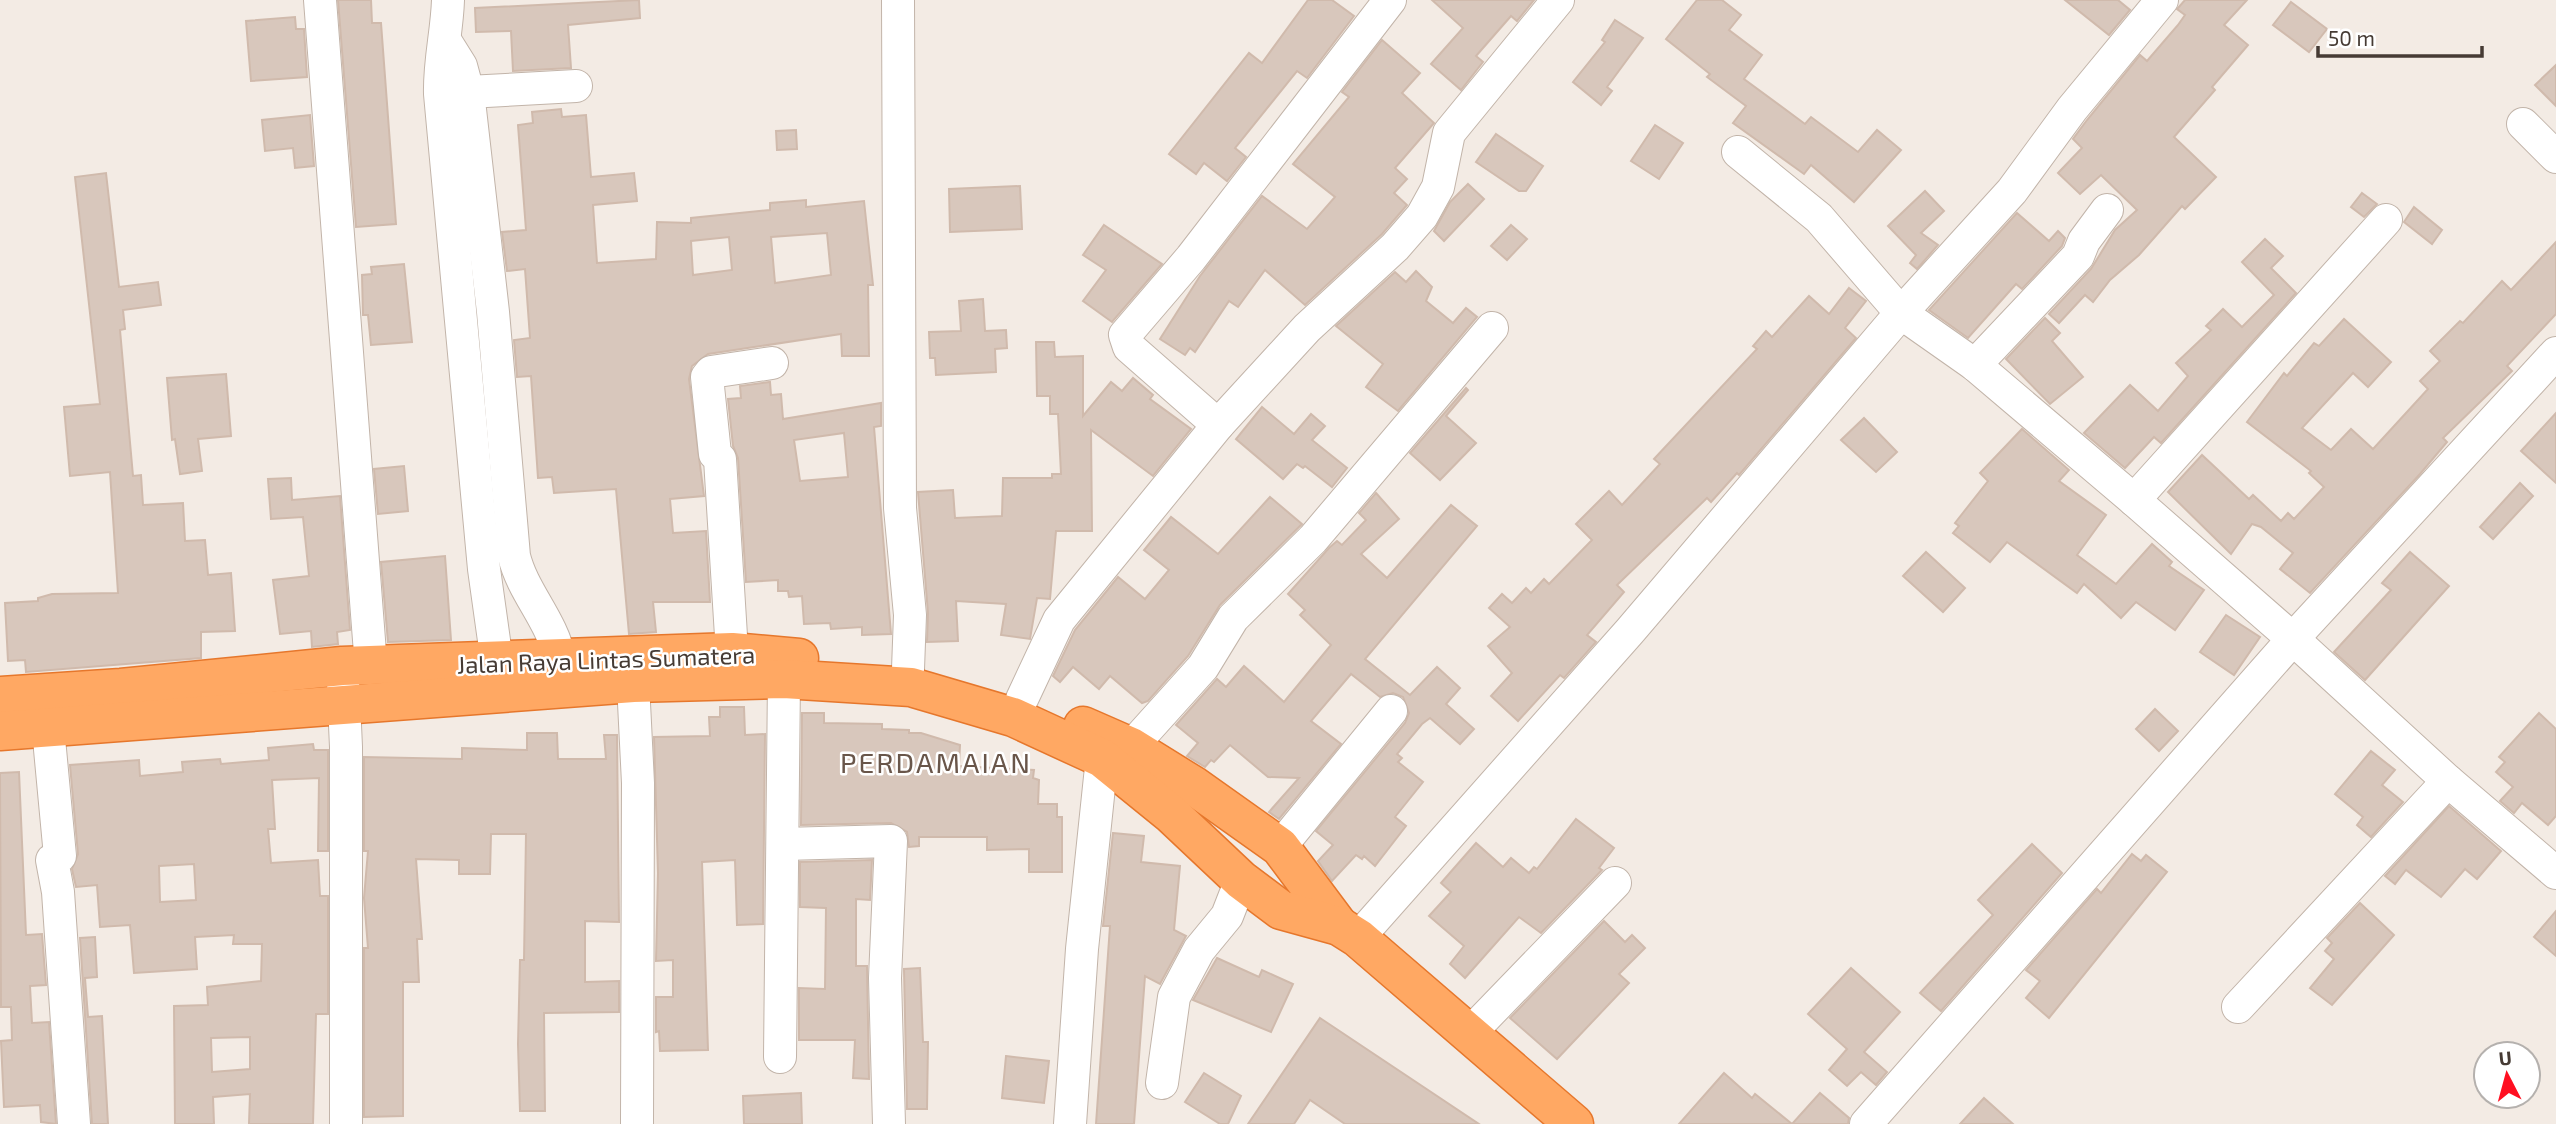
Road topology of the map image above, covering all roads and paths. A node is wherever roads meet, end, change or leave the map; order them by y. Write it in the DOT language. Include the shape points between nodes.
graph roads {
  1 [pos="320,0"];
  2 [pos="448,0"];
  3 [pos="898,0"];
  4 [pos="1390,0"];
  5 [pos="1558,0"];
  6 [pos="2162,0"];
  7 [pos="446,42"];
  8 [pos="576,86"];
  9 [pos="468,92"];
  10 [pos="2523,124"];
  11 [pos="1738,152"];
  12 [pos="2556,156"];
  13 [pos="2107,210"];
  14 [pos="2386,220"];
  15 [pos="1902,313"];
  16 [pos="1492,328"];
  17 [pos="2556,353"];
  18 [pos="772,363"];
  19 [pos="1975,365"];
  20 [pos="1218,425"];
  21 [pos="2134,500"];
  22 [pos="2293,639"];
  23 [pos="732,652"];
  24 [pos="560,659"];
  25 [pos="497,662"];
  26 [pos="357,666"];
  27 [pos="908,669"];
  28 [pos="784,679"];
  29 [pos="633,683"];
  30 [pos="0,696"];
  31 [pos="1022,699"];
  32 [pos="343,704"];
  33 [pos="1391,711"];
  34 [pos="48,728"];
  35 [pos="0,731"];
  36 [pos="1117,752"];
  37 [pos="2448,781"];
  38 [pos="784,844"];
  39 [pos="1280,848"];
  40 [pos="2556,873"];
  41 [pos="1241,880"];
  42 [pos="1615,883"];
  43 [pos="1349,932"];
  44 [pos="2238,1007"];
  45 [pos="1469,1034"];
  46 [pos="780,1057"];
  47 [pos="1162,1083"];
  48 [pos="74,1124"];
  49 [pos="346,1124"];
  50 [pos="637,1124"];
  51 [pos="889,1124"];
  52 [pos="1070,1124"];
  53 [pos="1574,1124"];
  54 [pos="1866,1124"];
  1 -- 26 [label="street"];
  2 -- 7 [label="street"];
  3 -- 27 [label="street" via="900,509 911,615"];
  4 -- 20 [label="street" via="1191,258 1125,335 1129,347"];
  5 -- 20 [label="street" via="1449,133 1438,187 1422,216 1307,328"];
  6 -- 15 [label="street" via="2012,191"];
  7 -- 9 [label="street" via="461,66"];
  7 -- 25 [label="street" via="440,94 484,569"];
  8 -- 9 [label="street"];
  9 -- 24 [label="street" via="514,556 526,587 551,627"];
  10 -- 12 [label="street"];
  11 -- 15 [label="street" via="1819,218"];
  13 -- 19 [label="street" via="2078,256"];
  14 -- 21 [label="street"];
  15 -- 19 [label="street"];
  15 -- 43 [label="street" via="1630,631"];
  16 -- 36 [label="street" via="1313,539 1233,618 1203,667"];
  17 -- 22 [label="street"];
  18 -- 23 [label="street" via="730,367 707,377 715,454 720,459"];
  19 -- 21 [label="street"];
  20 -- 31 [label="street" via="1059,620"];
  21 -- 22 [label="street"];
  22 -- 37 [label="street"];
  22 -- 54 [label="street"];
  23 -- 24 [label="highway, Jalan Raya Lintas Sumatera"];
  23 -- 27 [label="highway, Jalan Raya Lintas Sumatera"];
  24 -- 25 [label="highway, Jalan Raya Lintas Sumatera"];
  25 -- 26 [label="highway, Jalan Raya Lintas Sumatera"];
  26 -- 30 [label="highway, Jalan Raya Lintas Sumatera"];
  26 -- 32 [label="street"];
  27 -- 31 [label="highway, Jalan Raya Lintas Sumatera"];
  28 -- 29 [label="highway, Jalan Raya Lintas Sumatera"];
  28 -- 36 [label="highway, Jalan Raya Lintas Sumatera" via="911,687"];
  28 -- 38 [label="street"];
  29 -- 32 [label="highway, Jalan Raya Lintas Sumatera"];
  29 -- 50 [label="street" via="638,783"];
  31 -- 36 [label="highway, Jalan Raya Lintas Sumatera"];
  32 -- 34 [label="highway, Jalan Raya Lintas Sumatera"];
  32 -- 49 [label="street"];
  33 -- 39 [label="street"];
  34 -- 35 [label="highway, Jalan Raya Lintas Sumatera"];
  34 -- 48 [label="street" via="60,856 52,860"];
  36 -- 39 [label="highway, Jalan Raya Lintas Sumatera" via="1194,786"];
  36 -- 41 [label="highway, Jalan Raya Lintas Sumatera" via="1171,814"];
  36 -- 52 [label="street" via="1082,949"];
  37 -- 40 [label="street"];
  37 -- 44 [label="street"];
  38 -- 46 [label="street"];
  38 -- 51 [label="street" via="891,841 885,978"];
  39 -- 43 [label="highway, Jalan Raya Lintas Sumatera"];
  41 -- 43 [label="highway, Jalan Raya Lintas Sumatera" via="1281,910"];
  41 -- 47 [label="street" via="1227,916 1199,950 1174,998"];
  42 -- 45 [label="street"];
  43 -- 45 [label="highway, Jalan Raya Lintas Sumatera"];
  45 -- 53 [label="highway, Jalan Raya Lintas Sumatera"];
}
